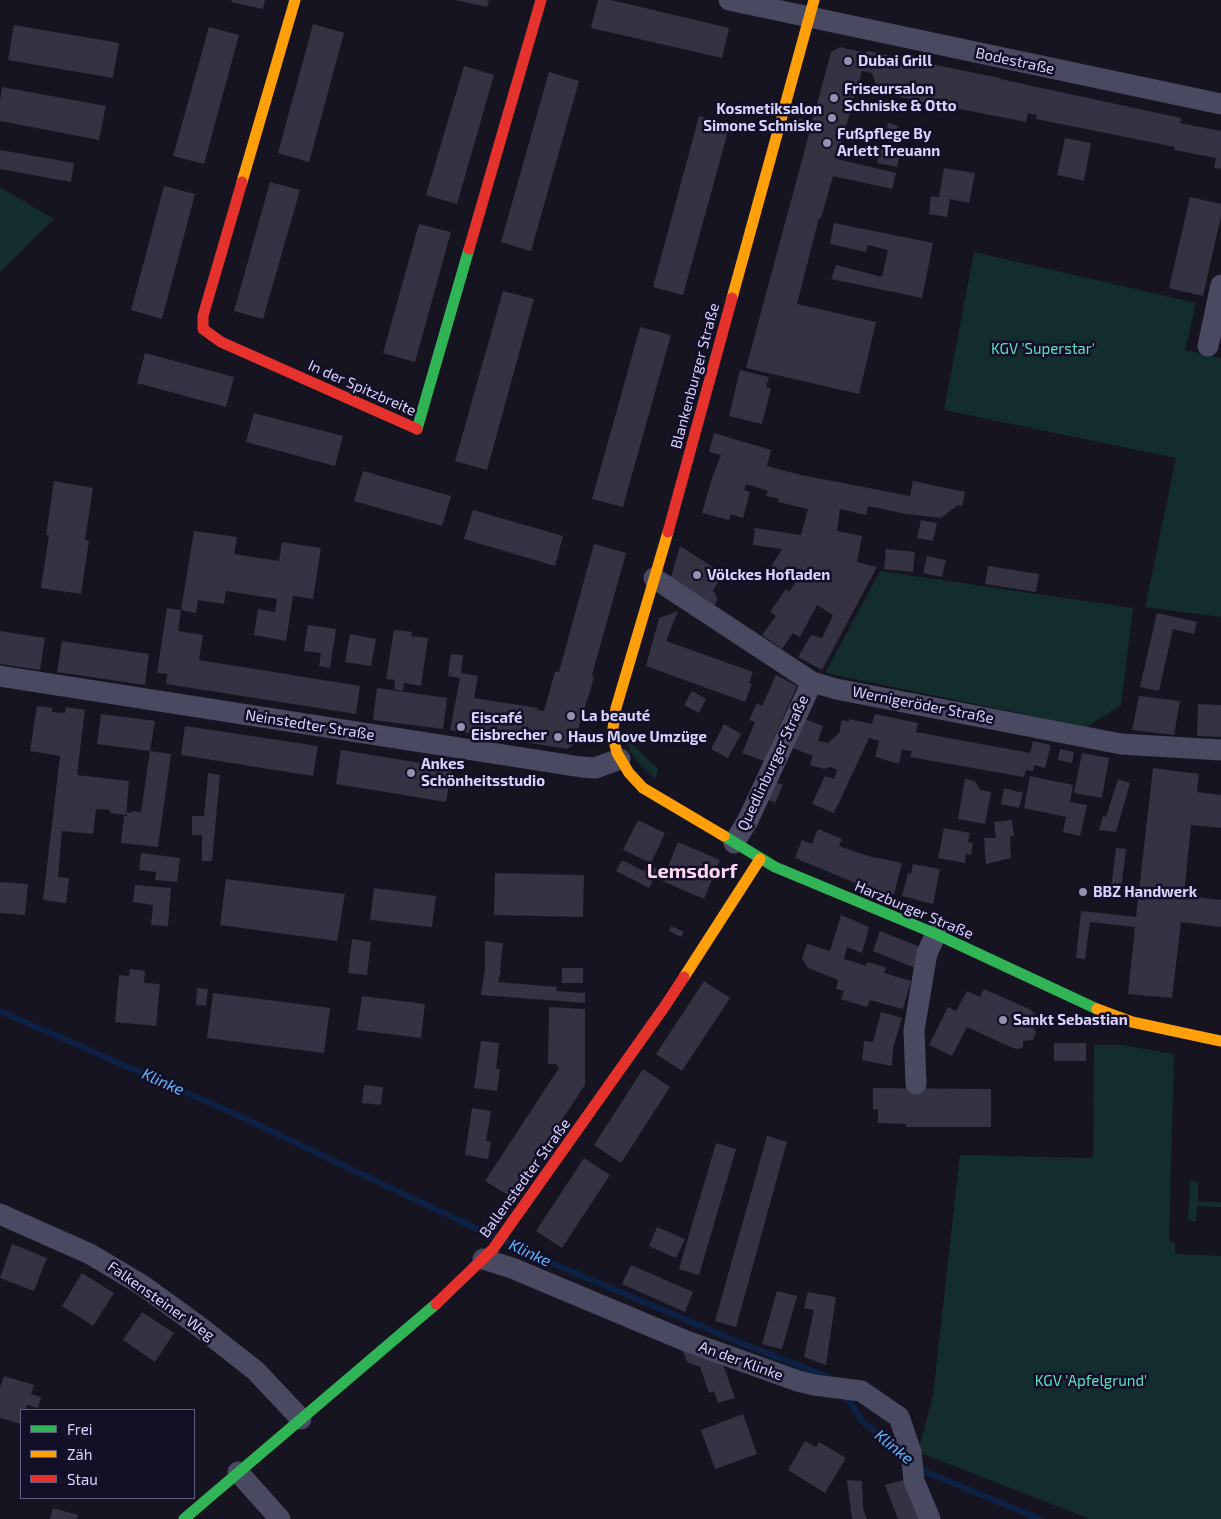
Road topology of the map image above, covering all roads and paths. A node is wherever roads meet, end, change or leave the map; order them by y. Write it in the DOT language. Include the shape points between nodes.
graph roads {
  1 [pos="295,0"];
  2 [pos="541,0"];
  3 [pos="729,0"];
  4 [pos="812,9"];
  5 [pos="1221,104"];
  6 [pos="1221,285"];
  7 [pos="1208,346"];
  8 [pos="654,578"];
  9 [pos="0,676"];
  10 [pos="812,682"];
  11 [pos="1221,750"];
  12 [pos="620,760"];
  13 [pos="734,843"];
  14 [pos="760,859"];
  15 [pos="936,934"];
  16 [pos="1221,1041"];
  17 [pos="916,1084"];
  18 [pos="0,1214"];
  19 [pos="488,1254"];
  20 [pos="300,1419"];
  21 [pos="238,1472"];
  22 [pos="184,1519"];
  23 [pos="280,1519"];
  24 [pos="930,1519"];
  1 -- 2 [label="street, In der Spitzbreite" via="203,316 203,329 221,342 417,429"];
  3 -- 4 [label="street, Bodestraße"];
  4 -- 5 [label="street, Bodestraße"];
  4 -- 8 [label="street, Blankenburger Straße"];
  6 -- 7 [label="street"];
  8 -- 10 [label="street, Wernigeröder Straße"];
  8 -- 12 [label="street, Blankenburger Straße" via="615,715 614,742"];
  9 -- 12 [label="street, Neinstedter Straße" via="581,768 595,768"];
  10 -- 11 [label="street, Wernigeröder Straße" via="1121,744"];
  10 -- 13 [label="street, Quedlinburger Straße" via="748,820"];
  12 -- 13 [label="street, Harzburger Straße" via="643,788"];
  13 -- 14 [label="street, Harzburger Straße"];
  14 -- 15 [label="street, Harzburger Straße"];
  14 -- 19 [label="street, Ballenstedter Straße" via="665,1006"];
  15 -- 16 [label="street, Harzburger Straße" via="1107,1014"];
  15 -- 17 [label="street" via="927,953 914,1030"];
  18 -- 20 [label="street, Falkensteiner Weg" via="90,1254 142,1285 256,1371"];
  19 -- 20 [label="street, Ballenstedter Straße" via="438,1302"];
  19 -- 24 [label="street, An der Klinke" via="512,1268 686,1341 798,1381 861,1391 898,1417 911,1452 914,1481"];
  20 -- 21 [label="street, Ballenstedter Straße"];
  21 -- 22 [label="street, Ballenstedter Straße"];
  21 -- 23 [label="street"];
}
